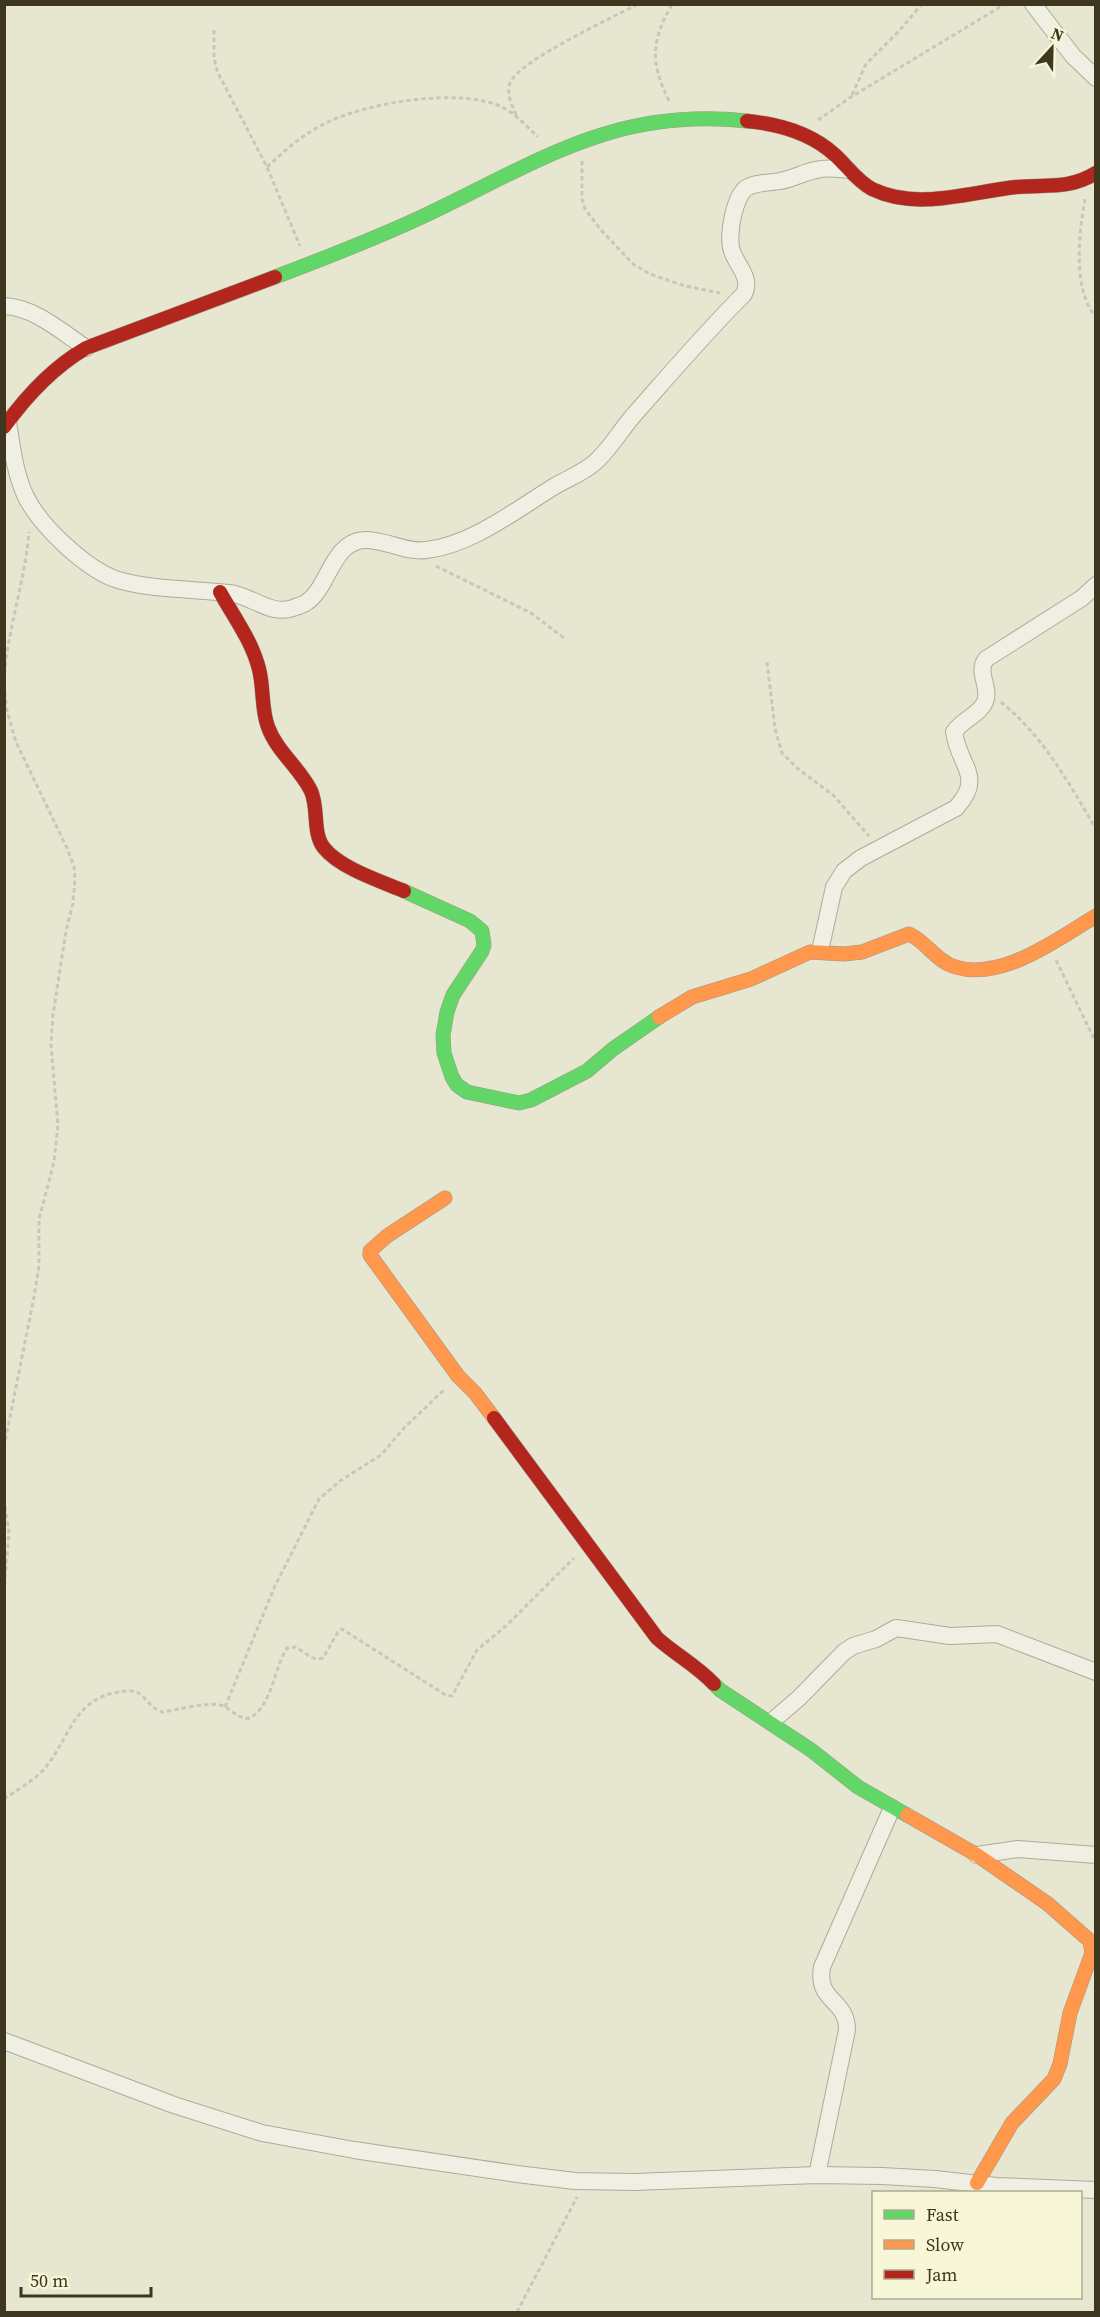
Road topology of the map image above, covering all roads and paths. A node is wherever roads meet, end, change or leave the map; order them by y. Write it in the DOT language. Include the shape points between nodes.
graph roads {
  1 [pos="638,4"];
  2 [pos="672,4"];
  3 [pos="922,4"];
  4 [pos="1005,4"];
  5 [pos="1033,4"];
  6 [pos="214,30"];
  7 [pos="1095,78"];
  8 [pos="851,97"];
  9 [pos="516,116"];
  10 [pos="680,118"];
  11 [pos="802,132"];
  12 [pos="583,138"];
  13 [pos="552,151"];
  14 [pos="267,167"];
  15 [pos="848,170"];
  16 [pos="1092,175"];
  17 [pos="306,265"];
  18 [pos="744,294"];
  19 [pos="4,306"];
  20 [pos="1095,317"];
  21 [pos="87,348"];
  22 [pos="6,424"];
  23 [pos="31,505"];
  24 [pos="425,550"];
  25 [pos="1095,585"];
  26 [pos="220,592"];
  27 [pos="564,638"];
  28 [pos="767,662"];
  29 [pos="4,683"];
  30 [pos="986,689"];
  31 [pos="1095,829"];
  32 [pos="882,846"];
  33 [pos="1095,916"];
  34 [pos="1050,945"];
  35 [pos="820,951"];
  36 [pos="1094,1035"];
  37 [pos="1095,1043"];
  38 [pos="445,1198"];
  39 [pos="458,1376"];
  40 [pos="4,1448"];
  41 [pos="4,1499"];
  42 [pos="587,1545"];
  43 [pos="4,1592"];
  44 [pos="1095,1672"];
  45 [pos="225,1707"];
  46 [pos="771,1722"];
  47 [pos="4,1799"];
  48 [pos="892,1808"];
  49 [pos="977,1855"];
  50 [pos="1095,1855"];
  51 [pos="4,2041"];
  52 [pos="817,2175"];
  53 [pos="586,2181"];
  54 [pos="977,2183"];
  55 [pos="1095,2190"];
  56 [pos="517,2313"];
  1 -- 9 [label="path" via="569,40 514,77 509,97"];
  2 -- 10 [label="path" via="660,28 654,57 662,88"];
  3 -- 8 [label="path" via="866,64"];
  4 -- 8 [label="path"];
  5 -- 7 [label="street"];
  6 -- 14 [label="path" via="217,70"];
  8 -- 11 [label="path"];
  9 -- 13 [label="path"];
  9 -- 14 [label="path" via="478,100 403,100 323,124"];
  10 -- 11 [label="street" via="768,124"];
  10 -- 12 [label="street" via="662,118"];
  11 -- 15 [label="street" via="830,150"];
  12 -- 13 [label="street"];
  12 -- 18 [label="path" via="581,183 585,209 633,264 650,274 707,292"];
  13 -- 17 [label="street" via="394,230"];
  14 -- 17 [label="path"];
  15 -- 16 [label="street" via="873,189 932,198 1026,186 1067,187"];
  15 -- 18 [label="street" via="813,170 747,187 739,195 730,238 731,251 748,287"];
  16 -- 20 [label="path" via="1080,238 1080,261 1087,304"];
  17 -- 21 [label="street"];
  18 -- 24 [label="street" via="592,464 479,532"];
  19 -- 21 [label="street" via="38,316"];
  21 -- 22 [label="street" via="67,357 40,381"];
  22 -- 23 [label="street" via="19,477"];
  23 -- 26 [label="street" via="81,559 117,579 150,587"];
  23 -- 29 [label="path" via="25,568"];
  24 -- 26 [label="street" via="363,540 350,544 317,592 307,602 289,609 275,609 235,593"];
  24 -- 27 [label="path" via="437,567 531,613"];
  25 -- 30 [label="street" via="1082,598 986,659 981,668"];
  26 -- 35 [label="street" via="258,663 267,726 273,740 312,795 317,831 325,851 350,867 464,918 484,932 485,945 453,995 443,1035 452,1077 467,1092 519,1103 531,1100 586,1071 674,1006"];
  28 -- 32 [label="path" via="775,729 782,753 833,795"];
  29 -- 40 [label="path" via="16,742 66,846 75,879 53,1015 51,1045 58,1125 54,1162 39,1219 39,1266"];
  30 -- 31 [label="path" via="1012,711 1050,755"];
  30 -- 32 [label="street" via="985,702 954,732 971,783 968,795 956,808"];
  32 -- 35 [label="street" via="844,871 834,887"];
  33 -- 34 [label="street"];
  34 -- 35 [label="street" via="987,969 970,971 950,966 909,934 874,950 844,954"];
  34 -- 36 [label="path"];
  36 -- 37 [label="path"];
  38 -- 39 [label="street" via="380,1242 370,1255"];
  39 -- 42 [label="street" via="475,1392"];
  39 -- 45 [label="path" via="381,1455 319,1499 274,1586"];
  41 -- 43 [label="path" via="9,1533"];
  42 -- 45 [label="path" via="477,1650 452,1696 342,1629 323,1658 315,1659 295,1647 287,1648 265,1703 256,1715 245,1719"];
  42 -- 46 [label="street" via="668,1649 698,1667 720,1690"];
  44 -- 46 [label="street" via="997,1634 950,1636 896,1628 844,1652"];
  45 -- 47 [label="path" via="213,1704 162,1712 137,1692 127,1691 93,1700 80,1711 41,1772"];
  46 -- 48 [label="street"];
  48 -- 49 [label="street"];
  48 -- 52 [label="street" via="822,1967 823,1989 842,2009 847,2030"];
  49 -- 50 [label="street" via="1017,1850"];
  49 -- 54 [label="street" via="1048,1904 1090,1941 1092,1953 1070,2013 1054,2079 1012,2123"];
  51 -- 53 [label="street" via="174,2105 262,2133 517,2174"];
  52 -- 53 [label="street"];
  52 -- 54 [label="street"];
  53 -- 56 [label="path"];
  54 -- 55 [label="street"];
}
